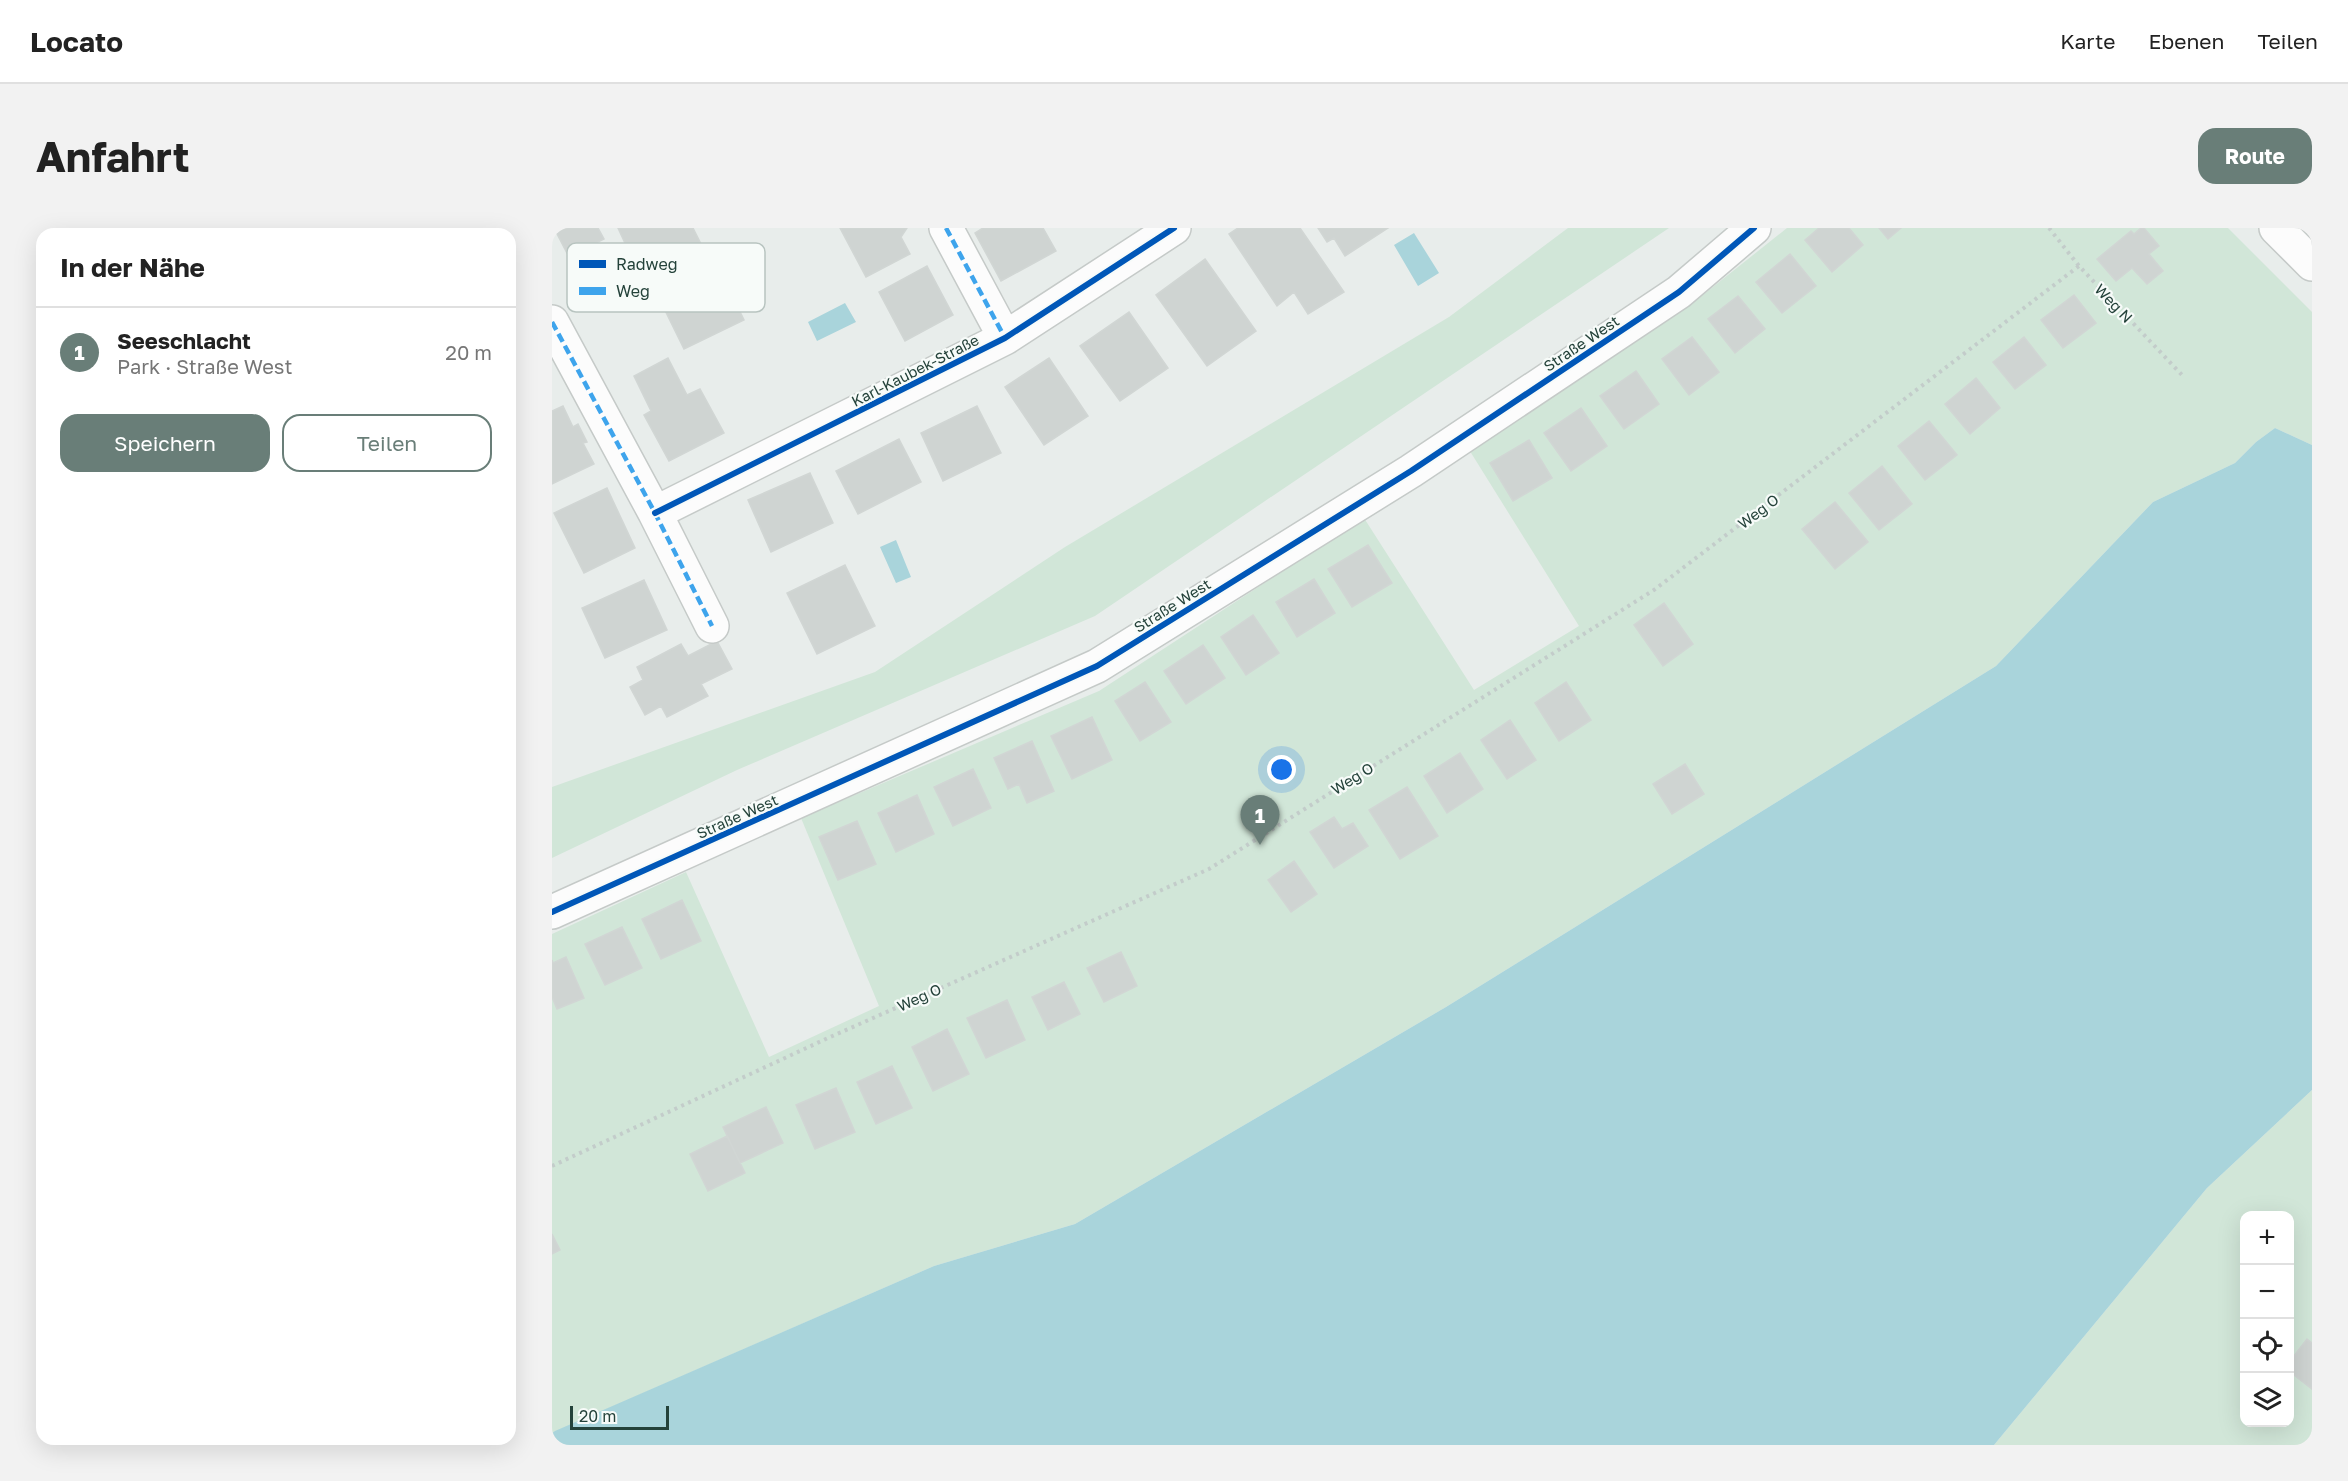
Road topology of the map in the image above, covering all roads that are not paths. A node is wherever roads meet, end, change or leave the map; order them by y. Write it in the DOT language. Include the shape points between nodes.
graph roads {
  1 [pos="946,228"];
  2 [pos="1174,228"];
  3 [pos="1754,228"];
  4 [pos="2276,228"];
  5 [pos="2312,264"];
  6 [pos="552,322"];
  7 [pos="1005,338"];
  8 [pos="655,513"];
  9 [pos="712,626"];
  10 [pos="552,912"];
  1 -- 7 [label="street"];
  2 -- 7 [label="street, Karl-Kaubek-Straße"];
  3 -- 10 [label="street, Straße West" via="1679,292 1411,471 1097,666"];
  4 -- 5 [label="street"];
  6 -- 8 [label="street"];
  7 -- 8 [label="street, Karl-Kaubek-Straße"];
  8 -- 9 [label="street"];
}
